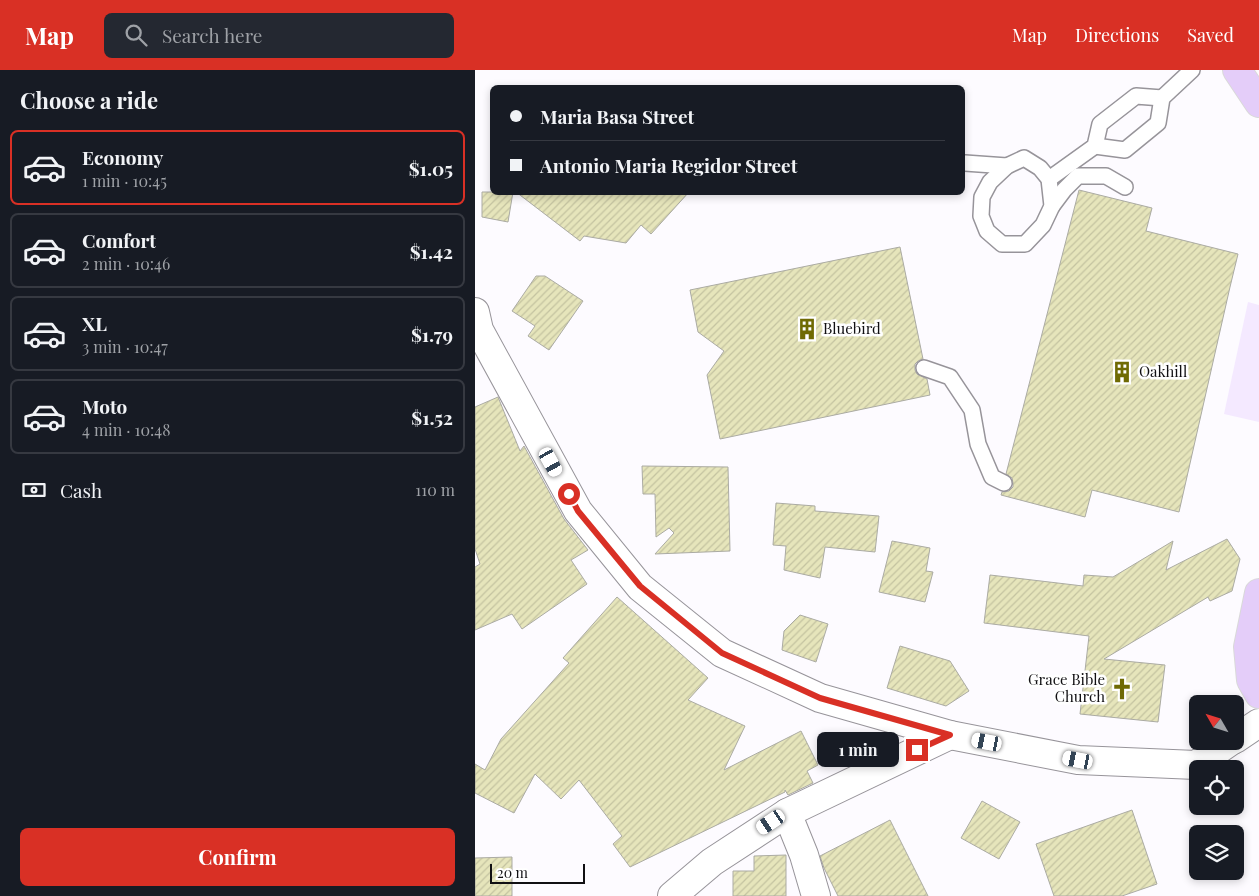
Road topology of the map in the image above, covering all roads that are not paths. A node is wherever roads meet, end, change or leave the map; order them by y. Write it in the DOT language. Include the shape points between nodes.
graph roads {
  1 [pos="1192,70"];
  2 [pos="1237,70"];
  3 [pos="1162,98"];
  4 [pos="1259,103"];
  5 [pos="1095,146"];
  6 [pos="965,163"];
  7 [pos="1007,166"];
  8 [pos="1049,179"];
  9 [pos="1125,188"];
  10 [pos="1052,206"];
  11 [pos="475,312"];
  12 [pos="924,368"];
  13 [pos="1004,483"];
  14 [pos="1259,593"];
  15 [pos="1259,694"];
  16 [pos="1259,723"];
  17 [pos="1244,733"];
  18 [pos="950,735"];
  19 [pos="1218,750"];
  20 [pos="787,813"];
  21 [pos="672,896"];
  22 [pos="816,896"];
  1 -- 3 [label="lane"];
  2 -- 4 [label="main road"];
  3 -- 5 [label="lane" via="1136,96 1100,124"];
  3 -- 5 [label="lane" via="1157,123 1125,150"];
  5 -- 8 [label="lane"];
  6 -- 7 [label="lane"];
  7 -- 8 [label="lane" via="1024,158 1040,168"];
  7 -- 10 [label="lane" via="990,182 983,197 981,216 987,230 1002,244 1025,244 1043,225"];
  8 -- 10 [label="lane"];
  9 -- 10 [label="lane" via="1107,176 1078,176"];
  11 -- 18 [label="street" via="479,330 578,511 640,586 722,653 820,698"];
  12 -- 13 [label="lane" via="950,377 972,410 978,444 992,477"];
  14 -- 15 [label="main road" via="1248,647 1251,680"];
  16 -- 17 [label="street"];
  18 -- 19 [label="street" via="1078,760 1196,765"];
  18 -- 20 [label="street"];
  20 -- 21 [label="street" via="712,862"];
  20 -- 22 [label="street"];
}
